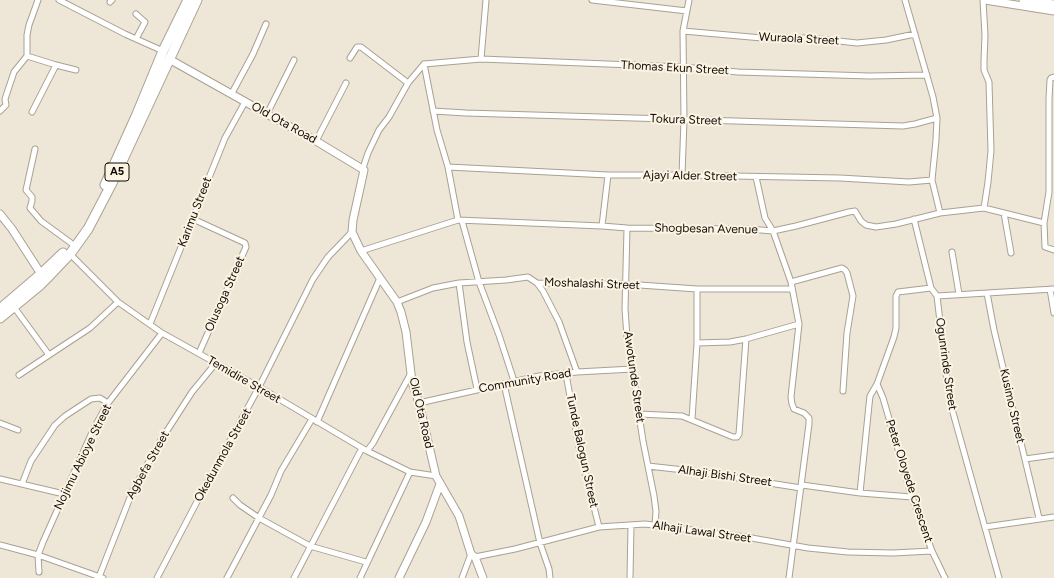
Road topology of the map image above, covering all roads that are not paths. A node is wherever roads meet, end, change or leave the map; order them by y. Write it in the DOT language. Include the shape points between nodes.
graph roads {
  1 [pos="38,0"];
  2 [pos="59,0"];
  3 [pos="188,0"];
  4 [pos="197,0"];
  5 [pos="486,0"];
  6 [pos="592,0"];
  7 [pos="689,0"];
  8 [pos="905,0"];
  9 [pos="984,0"];
  10 [pos="1023,0"];
  11 [pos="1054,4"];
  12 [pos="687,11"];
  13 [pos="1054,11"];
  14 [pos="136,14"];
  15 [pos="266,24"];
  16 [pos="683,31"];
  17 [pos="915,34"];
  18 [pos="136,39"];
  19 [pos="166,55"];
  20 [pos="27,56"];
  21 [pos="350,58"];
  22 [pos="481,58"];
  23 [pos="294,60"];
  24 [pos="424,64"];
  25 [pos="56,65"];
  26 [pos="683,67"];
  27 [pos="76,70"];
  28 [pos="927,75"];
  29 [pos="1054,77"];
  30 [pos="346,83"];
  31 [pos="408,83"];
  32 [pos="232,93"];
  33 [pos="0,102"];
  34 [pos="245,102"];
  35 [pos="6,105"];
  36 [pos="0,111"];
  37 [pos="433,111"];
  38 [pos="32,112"];
  39 [pos="267,114"];
  40 [pos="937,118"];
  41 [pos="684,120"];
  42 [pos="1051,133"];
  43 [pos="316,141"];
  44 [pos="35,149"];
  45 [pos="363,168"];
  46 [pos="448,168"];
  47 [pos="608,175"];
  48 [pos="682,175"];
  49 [pos="756,177"];
  50 [pos="932,180"];
  51 [pos="1051,192"];
  52 [pos="984,208"];
  53 [pos="940,213"];
  54 [pos="1004,213"];
  55 [pos="0,214"];
  56 [pos="193,219"];
  57 [pos="914,219"];
  58 [pos="460,221"];
  59 [pos="1044,223"];
  60 [pos="602,226"];
  61 [pos="626,228"];
  62 [pos="773,231"];
  63 [pos="352,232"];
  64 [pos="71,243"];
  65 [pos="1054,250"];
  66 [pos="361,251"];
  67 [pos="952,252"];
  68 [pos="1011,253"];
  69 [pos="70,254"];
  70 [pos="41,274"];
  71 [pos="380,278"];
  72 [pos="479,282"];
  73 [pos="791,282"];
  74 [pos="459,283"];
  75 [pos="537,283"];
  76 [pos="625,284"];
  77 [pos="931,288"];
  78 [pos="697,289"];
  79 [pos="792,289"];
  80 [pos="1052,289"];
  81 [pos="987,293"];
  82 [pos="959,294"];
  83 [pos="937,296"];
  84 [pos="118,302"];
  85 [pos="397,302"];
  86 [pos="14,307"];
  87 [pos="0,309"];
  88 [pos="1054,313"];
  89 [pos="0,318"];
  90 [pos="150,324"];
  91 [pos="799,324"];
  92 [pos="162,333"];
  93 [pos="746,339"];
  94 [pos="697,343"];
  95 [pos="199,353"];
  96 [pos="49,355"];
  97 [pos="215,364"];
  98 [pos="633,369"];
  99 [pos="411,372"];
  100 [pos="577,372"];
  101 [pos="566,374"];
  102 [pos="19,376"];
  103 [pos="514,381"];
  104 [pos="504,384"];
  105 [pos="877,384"];
  106 [pos="259,387"];
  107 [pos="477,389"];
  108 [pos="842,391"];
  109 [pos="108,403"];
  110 [pos="419,403"];
  111 [pos="639,414"];
  112 [pos="312,419"];
  113 [pos="692,419"];
  114 [pos="317,422"];
  115 [pos="0,423"];
  116 [pos="18,430"];
  117 [pos="364,449"];
  118 [pos="1054,455"];
  119 [pos="1025,459"];
  120 [pos="648,466"];
  121 [pos="410,472"];
  122 [pos="436,476"];
  123 [pos="0,479"];
  124 [pos="22,484"];
  125 [pos="440,484"];
  126 [pos="801,486"];
  127 [pos="860,493"];
  128 [pos="64,494"];
  129 [pos="912,497"];
  130 [pos="233,498"];
  131 [pos="1054,517"];
  132 [pos="259,518"];
  133 [pos="1039,518"];
  134 [pos="631,525"];
  135 [pos="655,526"];
  136 [pos="599,527"];
  137 [pos="985,527"];
  138 [pos="540,543"];
  139 [pos="0,545"];
  140 [pos="310,546"];
  141 [pos="794,546"];
  142 [pos="932,551"];
  143 [pos="38,555"];
  144 [pos="473,555"];
  145 [pos="366,562"];
  146 [pos="39,572"];
  147 [pos="101,577"];
  148 [pos="157,578"];
  149 [pos="227,578"];
  150 [pos="294,578"];
  151 [pos="360,578"];
  152 [pos="399,578"];
  153 [pos="462,578"];
  154 [pos="483,578"];
  155 [pos="550,578"];
  156 [pos="630,578"];
  157 [pos="789,578"];
  158 [pos="945,578"];
  159 [pos="1000,578"];
  1 -- 20 [label="street" via="27,35"];
  2 -- 18 [label="street"];
  3 -- 19 [label="highway, A5"];
  4 -- 19 [label="highway, A5"];
  5 -- 22 [label="street"];
  6 -- 12 [label="street"];
  7 -- 12 [label="street"];
  8 -- 17 [label="street"];
  9 -- 13 [label="street"];
  9 -- 52 [label="street" via="984,70 989,82 991,152"];
  10 -- 11 [label="street"];
  12 -- 16 [label="street"];
  14 -- 18 [label="street" via="145,22"];
  15 -- 32 [label="street"];
  16 -- 17 [label="street, Wuraola Street" via="857,43"];
  16 -- 26 [label="street"];
  17 -- 28 [label="street"];
  18 -- 19 [label="street"];
  19 -- 32 [label="street, Old Ota Road"];
  19 -- 64 [label="highway, A5" via="97,202"];
  19 -- 69 [label="highway, A5" via="98,212"];
  20 -- 25 [label="street"];
  20 -- 35 [label="street" via="14,72 5,99"];
  21 -- 31 [label="street" via="357,47 361,47"];
  22 -- 24 [label="street, Thomas Ekun Street"];
  22 -- 26 [label="street, Thomas Ekun Street"];
  23 -- 39 [label="street"];
  24 -- 31 [label="street"];
  24 -- 37 [label="street"];
  25 -- 27 [label="street"];
  25 -- 38 [label="street"];
  26 -- 28 [label="street, Thomas Ekun Street" via="738,72"];
  26 -- 41 [label="street"];
  28 -- 40 [label="street"];
  29 -- 42 [label="street" via="1050,80"];
  30 -- 43 [label="street"];
  31 -- 45 [label="street" via="379,130"];
  32 -- 34 [label="street, Old Ota Road"];
  33 -- 35 [label="street"];
  34 -- 39 [label="street, Old Ota Road"];
  34 -- 56 [label="street, Karimu Street" via="225,138"];
  35 -- 36 [label="street"];
  37 -- 41 [label="street, Tokura Street"];
  37 -- 46 [label="street"];
  39 -- 43 [label="street, Old Ota Road"];
  40 -- 41 [label="street, Tokura Street" via="903,126"];
  40 -- 50 [label="street"];
  41 -- 48 [label="street"];
  42 -- 51 [label="street"];
  43 -- 45 [label="street, Old Ota Road"];
  44 -- 64 [label="street" via="26,190 32,196 30,208 41,221"];
  45 -- 63 [label="street"];
  46 -- 47 [label="street, Ajayi Alder Street"];
  46 -- 58 [label="street"];
  47 -- 48 [label="street, Ajayi Alder Street"];
  47 -- 60 [label="street"];
  48 -- 49 [label="street, Ajayi Alder Street"];
  49 -- 50 [label="street, Ajayi Alder Street" via="909,182"];
  49 -- 62 [label="street" via="765,218"];
  50 -- 53 [label="street"];
  51 -- 59 [label="street"];
  52 -- 53 [label="street, Shogbesan Avenue"];
  52 -- 54 [label="street, Shogbesan Avenue"];
  53 -- 57 [label="street, Shogbesan Avenue"];
  54 -- 59 [label="street, Shogbesan Avenue"];
  54 -- 68 [label="street"];
  55 -- 70 [label="street"];
  56 -- 90 [label="street, Karimu Street"];
  56 -- 95 [label="street, Olusoga Street" via="245,243 246,247"];
  57 -- 62 [label="street, Shogbesan Avenue" via="896,224 866,225 855,211"];
  57 -- 77 [label="street"];
  58 -- 60 [label="street, Shogbesan Avenue"];
  58 -- 66 [label="street, Shogbesan Avenue"];
  58 -- 72 [label="street"];
  59 -- 65 [label="street" via="1045,247"];
  60 -- 61 [label="street, Shogbesan Avenue"];
  61 -- 62 [label="street, Shogbesan Avenue"];
  61 -- 76 [label="street, Awotunde Street"];
  62 -- 73 [label="street"];
  63 -- 66 [label="street, Old Ota Road"];
  63 -- 106 [label="street, Okedunmola Street" via="328,256 313,278"];
  64 -- 70 [label="highway, A5"];
  66 -- 71 [label="street, Old Ota Road"];
  67 -- 82 [label="street"];
  69 -- 84 [label="street, Temidire Street"];
  69 -- 86 [label="highway, A5"];
  70 -- 87 [label="highway, A5"];
  71 -- 85 [label="street, Old Ota Road"];
  71 -- 114 [label="street"];
  72 -- 74 [label="street, Moshalashi Street"];
  72 -- 75 [label="street, Moshalashi Street" via="528,277"];
  72 -- 103 [label="street"];
  73 -- 79 [label="street"];
  73 -- 108 [label="street" via="842,268 847,273 853,296"];
  74 -- 85 [label="street, Moshalashi Street" via="433,288"];
  74 -- 107 [label="street"];
  75 -- 76 [label="street, Moshalashi Street"];
  75 -- 100 [label="street" via="558,322"];
  76 -- 78 [label="street, Moshalashi Street"];
  76 -- 98 [label="street, Awotunde Street" via="627,337"];
  77 -- 83 [label="street"];
  77 -- 105 [label="street" via="897,293 896,328"];
  78 -- 79 [label="street, Moshalashi Street"];
  78 -- 94 [label="street"];
  79 -- 91 [label="street"];
  80 -- 81 [label="street"];
  80 -- 88 [label="street"];
  81 -- 82 [label="street"];
  81 -- 119 [label="street, Kusimo Street"];
  82 -- 83 [label="street"];
  83 -- 137 [label="street, Ogunrinde Street" via="952,409"];
  84 -- 90 [label="street, Temidire Street"];
  84 -- 96 [label="street" via="90,328"];
  85 -- 99 [label="street, Old Ota Road" via="404,323"];
  86 -- 89 [label="highway, A5"];
  86 -- 96 [label="street"];
  90 -- 92 [label="street, Temidire Street"];
  91 -- 93 [label="street"];
  91 -- 126 [label="street" via="791,397 794,409 809,418"];
  92 -- 95 [label="street, Temidire Street"];
  92 -- 109 [label="street, Nojimu Abioye Street"];
  93 -- 94 [label="street"];
  93 -- 113 [label="street" via="737,437"];
  94 -- 113 [label="street"];
  95 -- 97 [label="street, Temidire Street"];
  96 -- 102 [label="street"];
  97 -- 106 [label="street, Temidire Street"];
  97 -- 147 [label="street, Agbefa Street" via="192,392 160,440 133,490"];
  98 -- 100 [label="street, Community Road"];
  98 -- 111 [label="street, Awotunde Street"];
  99 -- 110 [label="street, Old Ota Road"];
  99 -- 117 [label="street" via="373,443"];
  100 -- 101 [label="street, Community Road"];
  101 -- 103 [label="street, Community Road"];
  101 -- 136 [label="street, Tunde Balogun Street" via="579,447"];
  103 -- 104 [label="street, Community Road"];
  104 -- 107 [label="street, Community Road"];
  104 -- 138 [label="street"];
  105 -- 127 [label="street" via="870,396"];
  105 -- 129 [label="street, Peter Oloyede Crescent"];
  106 -- 112 [label="street, Temidire Street"];
  106 -- 148 [label="street, Okedunmola Street"];
  107 -- 110 [label="street, Community Road"];
  109 -- 124 [label="street" via="100,398 91,399 64,416 31,461"];
  109 -- 128 [label="street, Nojimu Abioye Street"];
  110 -- 122 [label="street, Old Ota Road"];
  111 -- 113 [label="street" via="676,415"];
  111 -- 120 [label="street, Awotunde Street"];
  112 -- 114 [label="street, Temidire Street"];
  112 -- 132 [label="street" via="281,471"];
  114 -- 117 [label="street, Temidire Street"];
  115 -- 116 [label="street"];
  117 -- 121 [label="street, Temidire Street"];
  117 -- 140 [label="street"];
  118 -- 119 [label="street"];
  119 -- 133 [label="street, Kusimo Street"];
  120 -- 126 [label="street, Alhaji Bishi Street"];
  120 -- 135 [label="street, Awotunde Street" via="656,511"];
  121 -- 122 [label="street, Temidire Street"];
  121 -- 145 [label="street"];
  122 -- 125 [label="street, Old Ota Road"];
  123 -- 124 [label="street"];
  124 -- 128 [label="street"];
  125 -- 144 [label="street, Old Ota Road" via="459,516"];
  125 -- 152 [label="street" via="426,522"];
  126 -- 127 [label="street, Alhaji Bishi Street"];
  126 -- 141 [label="street"];
  127 -- 129 [label="street, Alhaji Bishi Street"];
  128 -- 143 [label="street, Nojimu Abioye Street"];
  129 -- 142 [label="street, Peter Oloyede Crescent"];
  130 -- 132 [label="street"];
  131 -- 133 [label="street"];
  132 -- 140 [label="street"];
  132 -- 149 [label="street"];
  133 -- 137 [label="street"];
  134 -- 135 [label="street, Alhaji Lawal Street"];
  134 -- 136 [label="street, Alhaji Lawal Street"];
  134 -- 156 [label="street"];
  135 -- 141 [label="street, Alhaji Lawal Street" via="746,537"];
  136 -- 138 [label="street, Alhaji Lawal Street"];
  137 -- 159 [label="street, Ogunrinde Street"];
  138 -- 144 [label="street, Alhaji Lawal Street" via="515,550"];
  138 -- 155 [label="street"];
  139 -- 143 [label="street"];
  140 -- 145 [label="street"];
  140 -- 150 [label="street"];
  141 -- 142 [label="street, Alhaji Lawal Street" via="848,552"];
  141 -- 157 [label="street"];
  142 -- 158 [label="street, Peter Oloyede Crescent"];
  143 -- 146 [label="street, Nojimu Abioye Street"];
  143 -- 147 [label="street"];
  144 -- 153 [label="street"];
  144 -- 154 [label="street, Old Ota Road"];
  145 -- 151 [label="street"];
}
